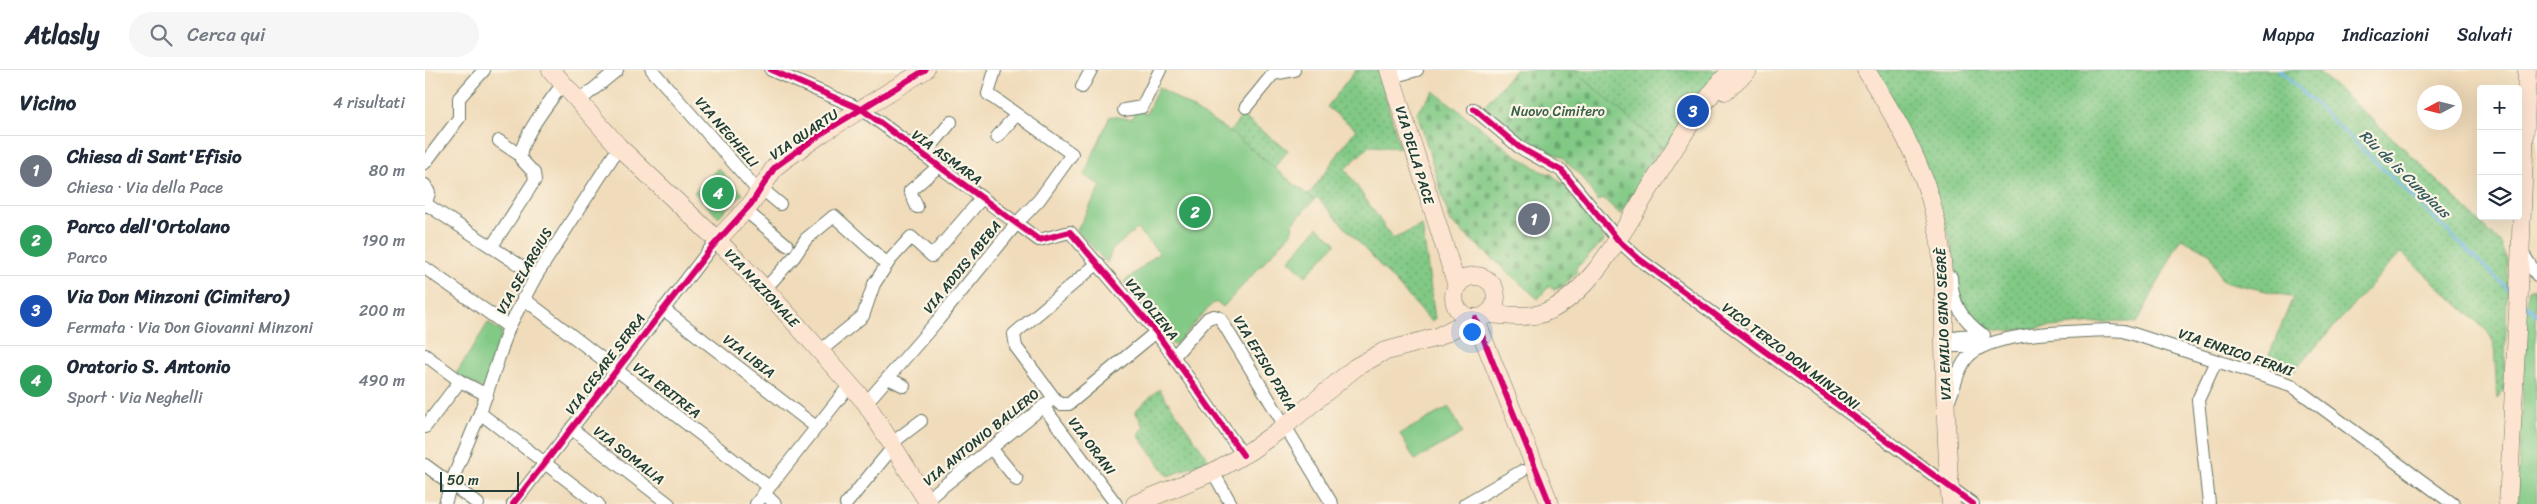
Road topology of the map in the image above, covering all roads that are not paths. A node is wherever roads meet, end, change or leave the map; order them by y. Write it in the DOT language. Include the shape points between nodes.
graph roads {
  1 [pos="485,70"];
  2 [pos="551,70"];
  3 [pos="617,70"];
  4 [pos="652,70"];
  5 [pos="771,70"];
  6 [pos="925,70"];
  7 [pos="995,70"];
  8 [pos="1091,70"];
  9 [pos="1161,70"];
  10 [pos="1294,70"];
  11 [pos="1417,70"];
  12 [pos="1866,70"];
  13 [pos="1736,73"];
  14 [pos="1390,74"];
  15 [pos="2530,77"];
  16 [pos="562,85"];
  17 [pos="1082,88"];
  18 [pos="578,102"];
  19 [pos="1247,107"];
  20 [pos="1474,109"];
  21 [pos="863,110"];
  22 [pos="1124,110"];
  23 [pos="1016,115"];
  24 [pos="951,122"];
  25 [pos="997,138"];
  26 [pos="499,142"];
  27 [pos="619,147"];
  28 [pos="520,155"];
  29 [pos="924,155"];
  30 [pos="425,163"];
  31 [pos="939,166"];
  32 [pos="425,185"];
  33 [pos="760,190"];
  34 [pos="982,198"];
  35 [pos="780,204"];
  36 [pos="425,205"];
  37 [pos="917,207"];
  38 [pos="745,210"];
  39 [pos="1017,223"];
  40 [pos="1441,231"];
  41 [pos="717,240"];
  42 [pos="1618,240"];
  43 [pos="787,245"];
  44 [pos="492,246"];
  45 [pos="1941,251"];
  46 [pos="2520,256"];
  47 [pos="1098,263"];
  48 [pos="887,264"];
  49 [pos="425,268"];
  50 [pos="536,276"];
  51 [pos="1475,276"];
  52 [pos="2530,282"];
  53 [pos="1457,286"];
  54 [pos="765,289"];
  55 [pos="1495,293"];
  56 [pos="523,298"];
  57 [pos="1456,305"];
  58 [pos="1551,308"];
  59 [pos="663,309"];
  60 [pos="1478,317"];
  61 [pos="509,327"];
  62 [pos="1157,332"];
  63 [pos="1437,337"];
  64 [pos="1982,340"];
  65 [pos="1944,342"];
  66 [pos="820,351"];
  67 [pos="425,355"];
  68 [pos="1174,356"];
  69 [pos="2216,361"];
  70 [pos="617,370"];
  71 [pos="888,378"];
  72 [pos="460,381"];
  73 [pos="849,386"];
  74 [pos="904,386"];
  75 [pos="487,395"];
  76 [pos="1058,402"];
  77 [pos="866,403"];
  78 [pos="1043,406"];
  79 [pos="1945,406"];
  80 [pos="481,413"];
  81 [pos="921,422"];
  82 [pos="1285,426"];
  83 [pos="425,427"];
  84 [pos="816,427"];
  85 [pos="572,429"];
  86 [pos="893,444"];
  87 [pos="991,448"];
  88 [pos="1243,455"];
  89 [pos="545,464"];
  90 [pos="425,465"];
  91 [pos="1522,471"];
  92 [pos="1213,472"];
  93 [pos="1017,480"];
  94 [pos="451,483"];
  95 [pos="766,490"];
  96 [pos="1950,496"];
  97 [pos="927,502"];
  98 [pos="2507,503"];
  99 [pos="445,504"];
  100 [pos="478,504"];
  101 [pos="513,504"];
  102 [pos="598,504"];
  103 [pos="669,504"];
  104 [pos="756,504"];
  105 [pos="775,504"];
  106 [pos="846,504"];
  107 [pos="1116,504"];
  108 [pos="1135,504"];
  109 [pos="1231,504"];
  110 [pos="1332,504"];
  111 [pos="1465,504"];
  112 [pos="1550,504"];
  113 [pos="1973,504"];
  114 [pos="2209,504"];
  115 [pos="2453,504"];
  1 -- 30 [label="street" via="459,98 459,118"];
  2 -- 16 [label="street, VIA NAZIONALE"];
  3 -- 18 [label="street"];
  4 -- 33 [label="street, VIA NEGHELLI"];
  5 -- 21 [label="street, VIA ASMARA"];
  6 -- 21 [label="street, VIA QUARTU"];
  7 -- 23 [label="street, VIA ADDIS ABEBA" via="988,94"];
  8 -- 17 [label="street"];
  9 -- 22 [label="street" via="1142,107"];
  10 -- 19 [label="street" via="1273,74"];
  11 -- 14 [label="street, VIA DELLA PACE"];
  12 -- 45 [label="street, VIA EMILIO GINO SEGRÈ" via="1916,155 1935,217"];
  13 -- 42 [label="street" via="1710,96"];
  14 -- 40 [label="street, VIA DELLA PACE" via="1433,215"];
  15 -- 46 [label="street"];
  16 -- 18 [label="street, VIA NAZIONALE"];
  16 -- 28 [label="street" via="540,116"];
  18 -- 27 [label="street, VIA NAZIONALE"];
  20 -- 42 [label="street" via="1519,147 1562,171"];
  21 -- 29 [label="street, VIA ASMARA"];
  21 -- 33 [label="street, VIA QUARTU" via="784,160 775,167"];
  23 -- 25 [label="street"];
  23 -- 39 [label="street, VIA ADDIS ABEBA" via="1073,154 1039,200"];
  24 -- 29 [label="street"];
  26 -- 28 [label="street"];
  27 -- 41 [label="street, VIA NAZIONALE"];
  27 -- 50 [label="street, VIA SELARGIUS"];
  28 -- 44 [label="street" via="534,173 535,180"];
  29 -- 31 [label="street, VIA ASMARA"];
  31 -- 34 [label="street, VIA ASMARA"];
  31 -- 37 [label="street" via="910,190"];
  32 -- 36 [label="street" via="429,193"];
  33 -- 35 [label="street, VIA NEGHELLI"];
  33 -- 38 [label="street, VIA QUARTU"];
  34 -- 39 [label="street, VIA ASMARA"];
  34 -- 48 [label="street" via="931,256 911,237"];
  36 -- 44 [label="street"];
  38 -- 41 [label="street, VIA QUARTU"];
  38 -- 43 [label="street"];
  39 -- 47 [label="street, VIA OLIENA" via="1039,240 1070,232"];
  39 -- 71 [label="street, VIA ADDIS ABEBA"];
  40 -- 51 [label="street, VIA DELLA PACE"];
  40 -- 53 [label="street, VIA DELLA PACE"];
  41 -- 54 [label="street, VIA NAZIONALE"];
  41 -- 59 [label="street, VIA CESARE SERRA"];
  42 -- 58 [label="street" via="1579,289"];
  42 -- 96 [label="street, VICO TERZO DON MINZONI"];
  44 -- 50 [label="street"];
  45 -- 64 [label="street" via="1950,262 1956,306"];
  45 -- 65 [label="street, VIA EMILIO GINO SEGRÈ"];
  46 -- 52 [label="street"];
  46 -- 52 [label="street"];
  47 -- 62 [label="street, VIA OLIENA"];
  47 -- 76 [label="street" via="1016,330 1014,343"];
  48 -- 54 [label="street" via="834,216 806,239"];
  48 -- 66 [label="street" via="873,284 863,316"];
  49 -- 61 [label="street"];
  50 -- 56 [label="street, VIA SELARGIUS"];
  51 -- 53 [label="street"];
  51 -- 55 [label="street" via="1488,281"];
  52 -- 98 [label="street" via="2514,383"];
  53 -- 57 [label="street"];
  54 -- 66 [label="street, VIA NAZIONALE"];
  55 -- 58 [label="street" via="1528,308"];
  55 -- 60 [label="street" via="1493,307"];
  56 -- 61 [label="street, VIA SELARGIUS"];
  56 -- 70 [label="street, VIA ERITREA"];
  57 -- 60 [label="street" via="1464,315"];
  57 -- 63 [label="street"];
  58 -- 60 [label="street" via="1541,314 1525,316"];
  59 -- 70 [label="street, VIA CESARE SERRA"];
  59 -- 84 [label="street, VIA LIBIA"];
  60 -- 63 [label="street"];
  60 -- 112 [label="street"];
  61 -- 75 [label="street, VIA SELARGIUS"];
  62 -- 68 [label="street, VIA OLIENA"];
  62 -- 76 [label="street, VIA ANTONIO BALLERO" via="1069,404"];
  63 -- 82 [label="street" via="1389,350 1356,367"];
  64 -- 65 [label="street" via="1955,346"];
  64 -- 69 [label="street, VIA ENRICO FERMI" via="2099,330 2124,331"];
  64 -- 79 [label="street" via="1961,366 1953,393"];
  65 -- 79 [label="street, VIA EMILIO GINO SEGRÈ"];
  66 -- 73 [label="street, VIA NAZIONALE"];
  67 -- 72 [label="street"];
  68 -- 82 [label="street, VIA EFISIO PIRIA" via="1208,318 1217,316 1223,320"];
  68 -- 88 [label="street, VIA OLIENA"];
  69 -- 114 [label="street" via="2198,400"];
  69 -- 115 [label="street, VIA ENRICO FERMI" via="2291,385"];
  70 -- 85 [label="street, VIA CESARE SERRA"];
  70 -- 95 [label="street, VIA ERITREA"];
  71 -- 74 [label="street"];
  71 -- 77 [label="street, VIA ADDIS ABEBA"];
  72 -- 75 [label="street"];
  72 -- 83 [label="street"];
  73 -- 77 [label="street, VIA NAZIONALE"];
  73 -- 84 [label="street"];
  75 -- 80 [label="street, VIA SELARGIUS"];
  76 -- 78 [label="street, VIA ANTONIO BALLERO"];
  77 -- 86 [label="street, VIA NAZIONALE"];
  78 -- 87 [label="street, VIA ANTONIO BALLERO"];
  78 -- 107 [label="street, VIA ORANI"];
  79 -- 96 [label="street, VIA EMILIO GINO SEGRÈ"];
  80 -- 89 [label="street"];
  80 -- 94 [label="street, VIA SELARGIUS"];
  81 -- 86 [label="street"];
  82 -- 88 [label="street"];
  82 -- 110 [label="street, VIA EFISIO PIRIA"];
  84 -- 95 [label="street"];
  85 -- 89 [label="street, VIA CESARE SERRA"];
  85 -- 103 [label="street, VIA SOMALIA"];
  86 -- 97 [label="street, VIA NAZIONALE"];
  86 -- 106 [label="street"];
  87 -- 93 [label="street"];
  87 -- 97 [label="street, VIA ANTONIO BALLERO"];
  88 -- 92 [label="street"];
  89 -- 101 [label="street, VIA CESARE SERRA"];
  89 -- 102 [label="street"];
  90 -- 94 [label="street"];
  91 -- 111 [label="street"];
  92 -- 108 [label="street"];
  92 -- 109 [label="street"];
  94 -- 99 [label="street, VIA SELARGIUS"];
  94 -- 100 [label="street"];
  95 -- 104 [label="street"];
  95 -- 105 [label="street, VIA ERITREA"];
  96 -- 113 [label="street, VICO TERZO DON MINZONI"];
}
